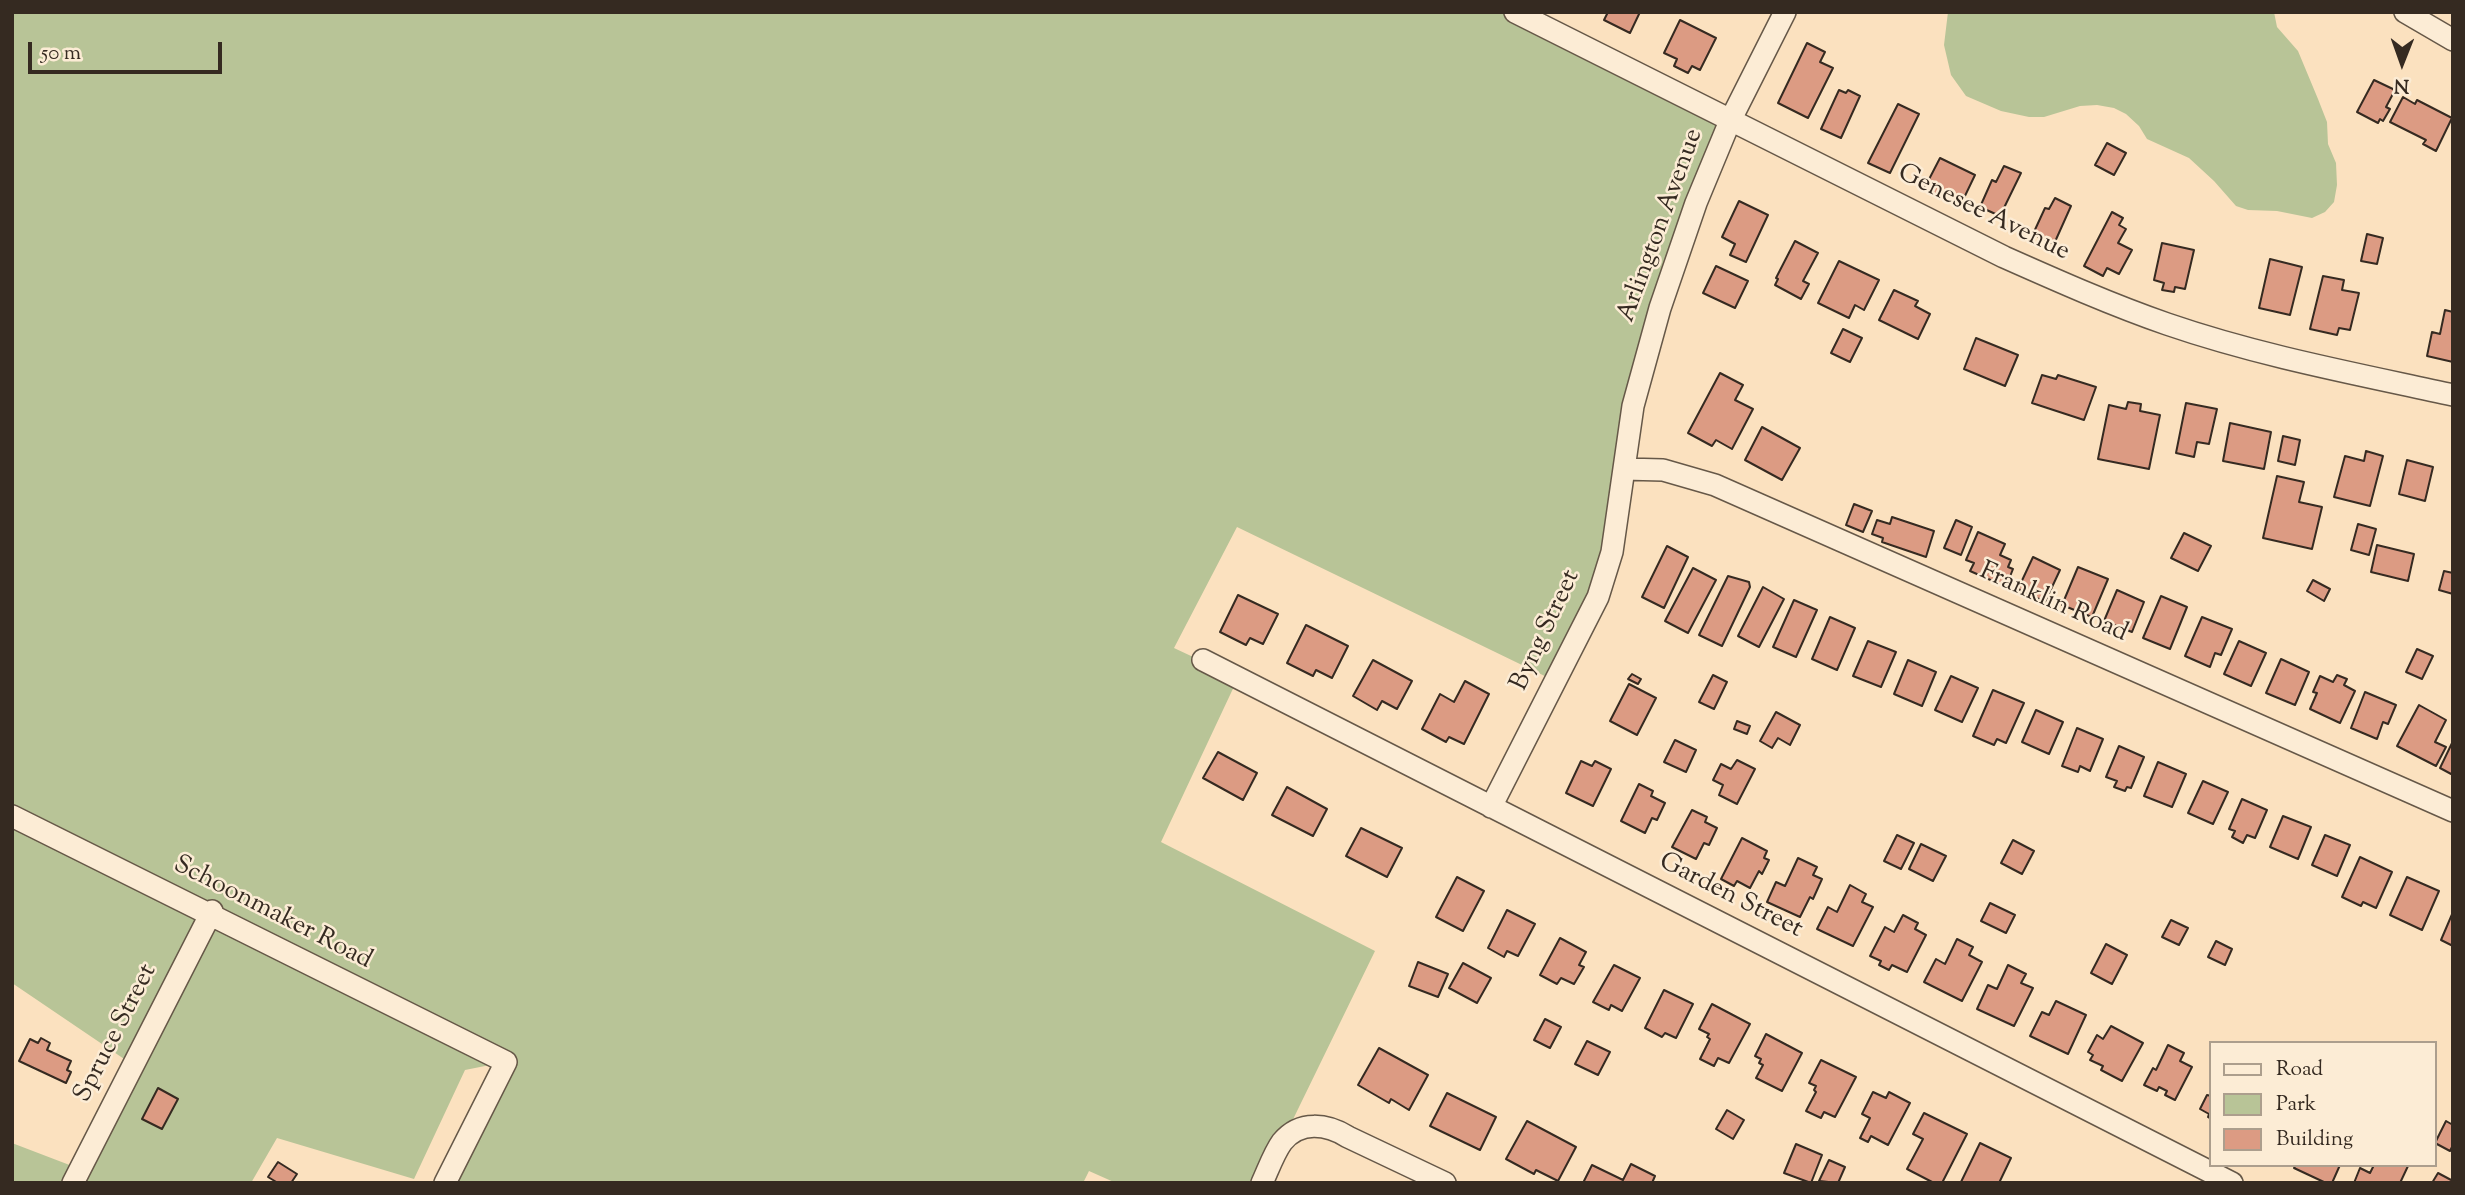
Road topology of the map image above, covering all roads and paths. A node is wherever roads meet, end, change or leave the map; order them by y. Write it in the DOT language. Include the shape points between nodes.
graph roads {
  1 [pos="1515,12"];
  2 [pos="1785,12"];
  3 [pos="2404,12"];
  4 [pos="2453,40"];
  5 [pos="1730,121"];
  6 [pos="2453,395"];
  7 [pos="1624,469"];
  8 [pos="1203,660"];
  9 [pos="1491,807"];
  10 [pos="2453,811"];
  11 [pos="12,816"];
  12 [pos="211,913"];
  13 [pos="73,1183"];
  14 [pos="445,1183"];
  15 [pos="1262,1183"];
  16 [pos="1445,1183"];
  17 [pos="2232,1183"];
  1 -- 5 [label="street, Genesee Avenue"];
  2 -- 5 [label="street, Arlington Avenue"];
  3 -- 4 [label="street"];
  5 -- 6 [label="street, Genesee Avenue" via="2078,291 2169,325 2262,352"];
  5 -- 7 [label="street, Arlington Avenue" via="1660,308 1633,406"];
  7 -- 9 [label="street, Byng Street" via="1612,551 1598,597"];
  7 -- 10 [label="street, Franklin Road" via="1663,470 1715,485"];
  8 -- 9 [label="street, Garden Street"];
  9 -- 17 [label="street, Garden Street"];
  11 -- 12 [label="street, Schoonmaker Road"];
  12 -- 13 [label="street, Spruce Street"];
  12 -- 14 [label="street, Schoonmaker Road" via="506,1062"];
  15 -- 16 [label="street" via="1282,1143 1296,1130 1318,1125"];
}
